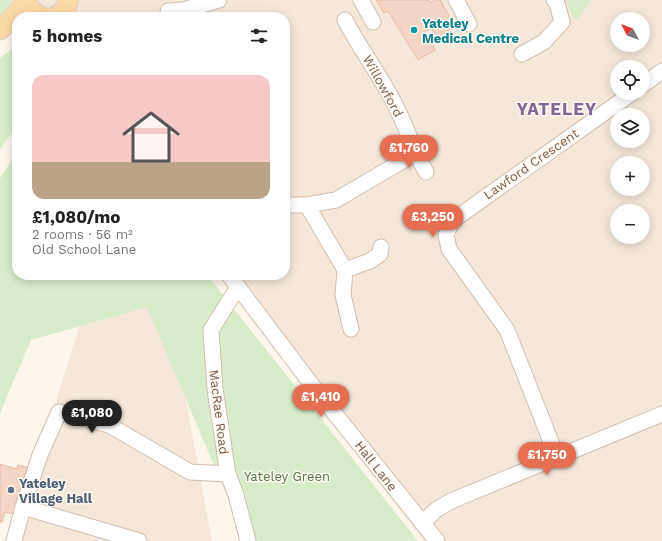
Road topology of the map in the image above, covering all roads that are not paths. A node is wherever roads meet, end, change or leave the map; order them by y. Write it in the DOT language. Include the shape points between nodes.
graph roads {
  1 [pos="26,0"];
  2 [pos="219,0"];
  3 [pos="361,0"];
  4 [pos="456,0"];
  5 [pos="554,0"];
  6 [pos="167,9"];
  7 [pos="17,12"];
  8 [pos="33,12"];
  9 [pos="12,18"];
  10 [pos="345,20"];
  11 [pos="373,22"];
  12 [pos="469,24"];
  13 [pos="0,30"];
  14 [pos="12,35"];
  15 [pos="0,41"];
  16 [pos="522,54"];
  17 [pos="662,71"];
  18 [pos="650,80"];
  19 [pos="622,100"];
  20 [pos="416,153"];
  21 [pos="426,172"];
  22 [pos="290,204"];
  23 [pos="307,205"];
  24 [pos="381,247"];
  25 [pos="345,270"];
  26 [pos="234,281"];
  27 [pos="351,329"];
  28 [pos="662,414"];
  29 [pos="557,457"];
  30 [pos="228,474"];
  31 [pos="23,507"];
  32 [pos="422,523"];
  33 [pos="14,541"];
  34 [pos="139,541"];
  35 [pos="248,541"];
  36 [pos="437,541"];
  1 -- 7 [label="main road"];
  1 -- 8 [label="main road"];
  2 -- 6 [label="street" via="183,10"];
  3 -- 11 [label="street"];
  4 -- 12 [label="street"];
  5 -- 16 [label="street" via="562,22 544,42"];
  9 -- 13 [label="main road"];
  10 -- 20 [label="street, Willowford" via="392,97"];
  14 -- 15 [label="main road"];
  17 -- 18 [label="street"];
  19 -- 29 [label="street, Lawford Crescent" via="452,221 446,235 449,249 507,330"];
  20 -- 21 [label="street, Willowford"];
  20 -- 23 [label="street" via="336,200"];
  22 -- 23 [label="street"];
  23 -- 25 [label="street"];
  24 -- 25 [label="street" via="380,254 370,261"];
  25 -- 27 [label="street" via="343,295"];
  26 -- 30 [label="street, MacRae Road" via="211,330 215,389"];
  26 -- 32 [label="street, Hall Lane" via="315,389"];
  28 -- 29 [label="street"];
  29 -- 32 [label="street" via="451,500"];
  30 -- 31 [label="street" via="190,472 109,425 59,412 40,455"];
  30 -- 35 [label="street, MacRae Road"];
  31 -- 33 [label="street"];
  31 -- 34 [label="street"];
  32 -- 36 [label="street, Hall Lane"];
}
